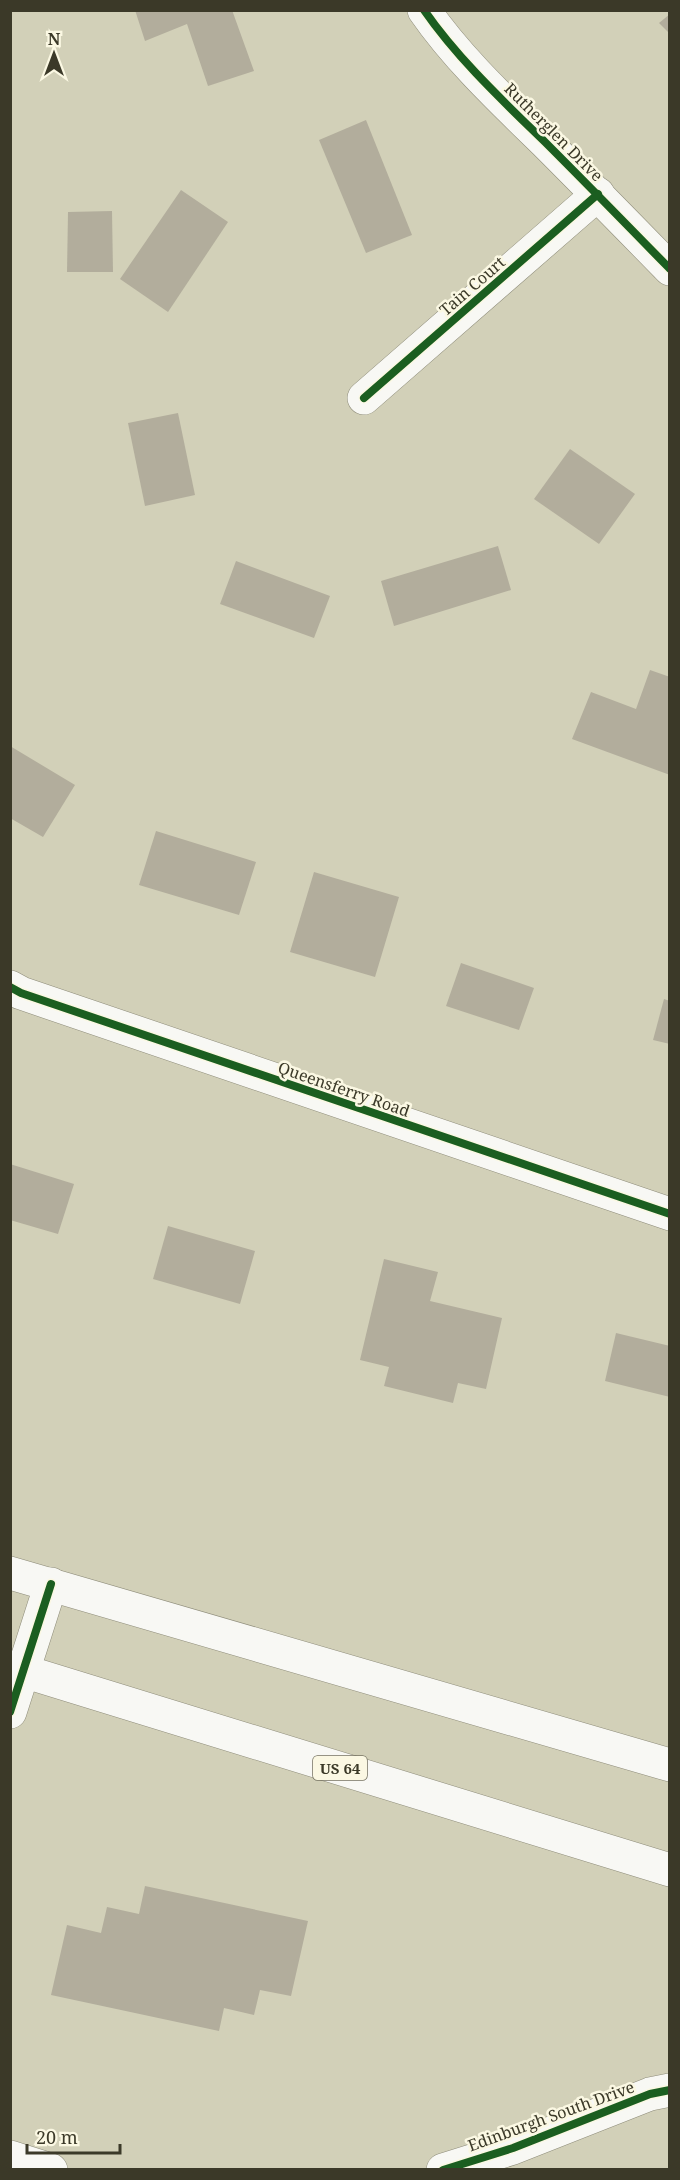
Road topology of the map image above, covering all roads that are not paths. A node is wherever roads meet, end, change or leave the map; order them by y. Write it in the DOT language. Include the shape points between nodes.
graph roads {
  1 [pos="424,10"];
  2 [pos="598,194"];
  3 [pos="669,269"];
  4 [pos="364,398"];
  5 [pos="10,987"];
  6 [pos="669,1214"];
  7 [pos="10,1573"];
  8 [pos="51,1584"];
  9 [pos="18,1669"];
  10 [pos="10,1712"];
  11 [pos="669,1765"];
  12 [pos="669,1870"];
  13 [pos="669,2090"];
  14 [pos="10,2157"];
  15 [pos="51,2169"];
  16 [pos="442,2169"];
  1 -- 2 [label="main road, Rutherglen Drive" via="466,62"];
  2 -- 3 [label="main road, Rutherglen Drive"];
  2 -- 4 [label="main road, Tain Court"];
  5 -- 6 [label="main road, Queensferry Road"];
  7 -- 8 [label="main road"];
  8 -- 9 [label="main road"];
  8 -- 11 [label="main road"];
  9 -- 10 [label="main road"];
  9 -- 12 [label="main road, US 64"];
  13 -- 16 [label="main road, Edinburgh South Drive" via="513,2148"];
  14 -- 15 [label="main road"];
}
